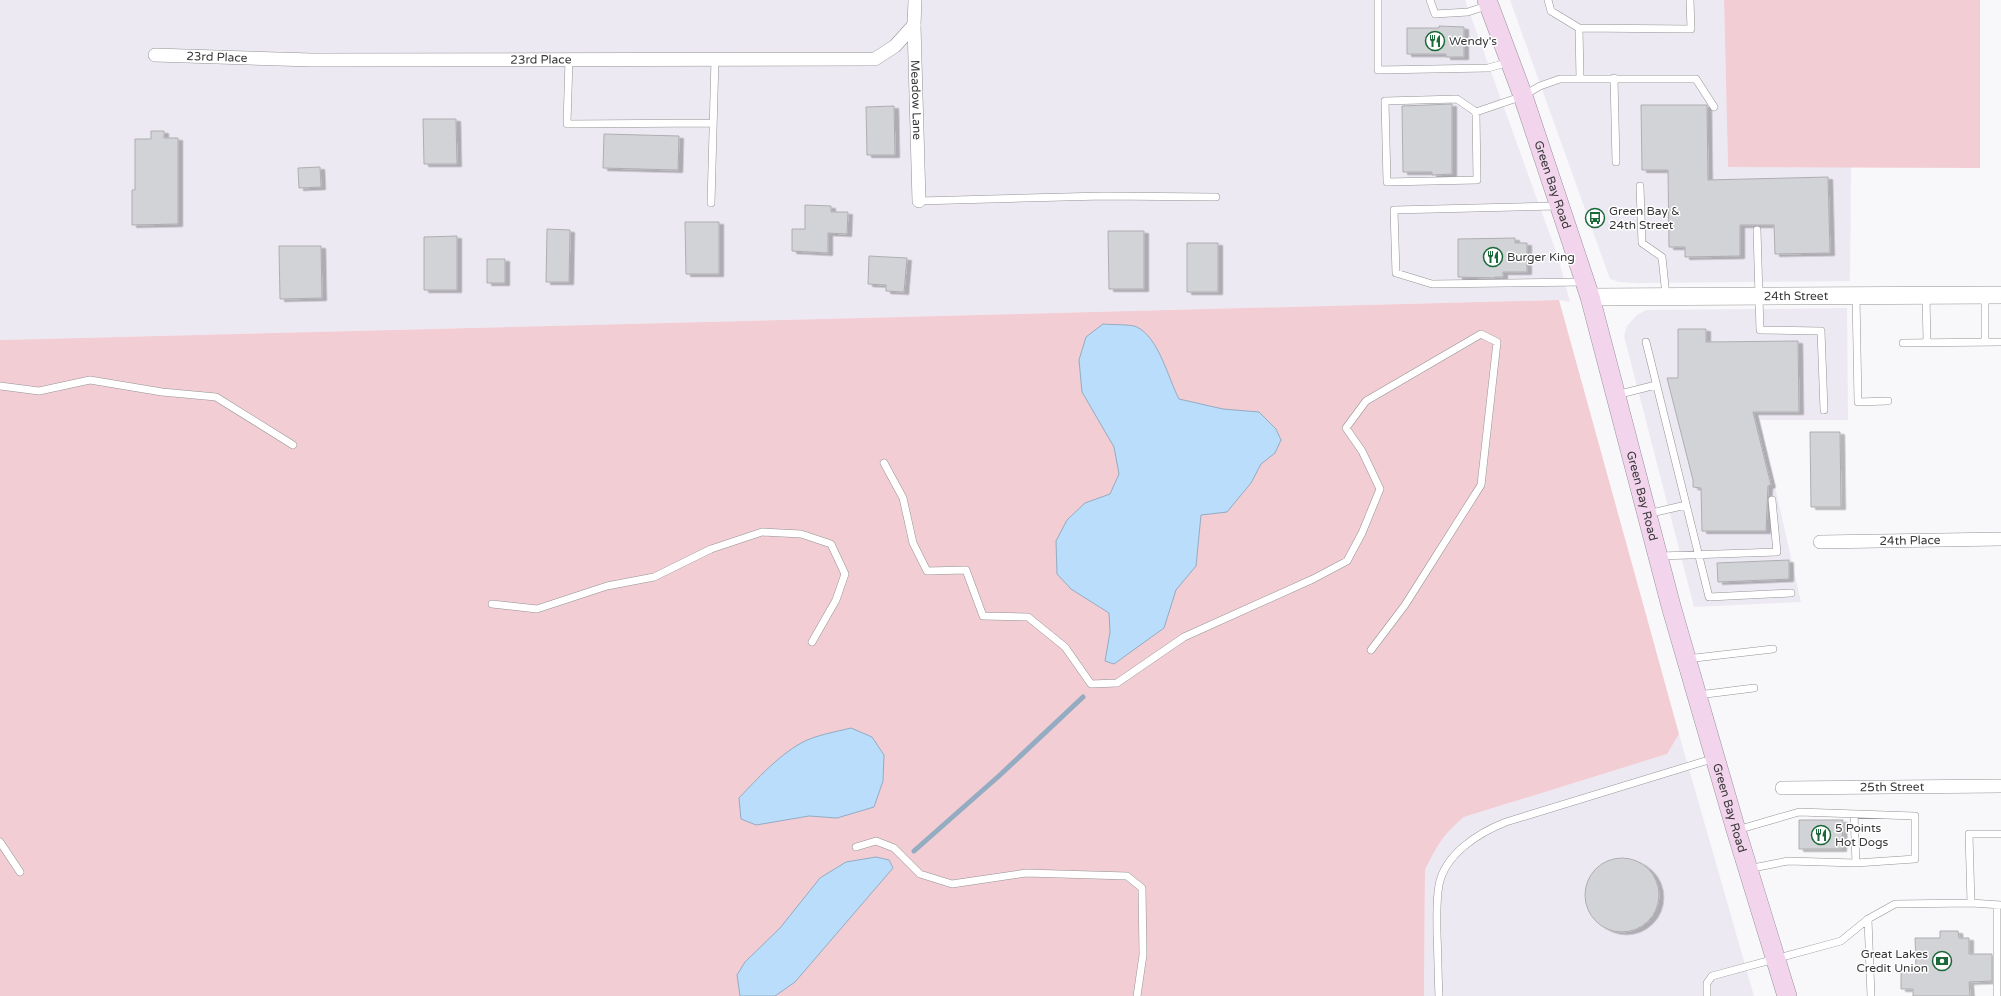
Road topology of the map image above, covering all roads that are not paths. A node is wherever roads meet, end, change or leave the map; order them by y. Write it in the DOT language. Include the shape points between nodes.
graph roads {
  1 [pos="915,0"];
  2 [pos="1378,0"];
  3 [pos="1430,0"];
  4 [pos="1548,0"];
  5 [pos="1690,0"];
  6 [pos="1488,2"];
  7 [pos="914,25"];
  8 [pos="1579,28"];
  9 [pos="155,55"];
  10 [pos="715,59"];
  11 [pos="569,60"];
  12 [pos="1510,62"];
  13 [pos="1614,78"];
  14 [pos="1580,79"];
  15 [pos="1523,96"];
  16 [pos="1714,107"];
  17 [pos="1476,112"];
  18 [pos="713,122"];
  19 [pos="1616,162"];
  20 [pos="1640,186"];
  21 [pos="1216,197"];
  22 [pos="918,201"];
  23 [pos="712,203"];
  24 [pos="1560,206"];
  25 [pos="1757,230"];
  26 [pos="1588,289"];
  27 [pos="1926,295"];
  28 [pos="1993,295"];
  29 [pos="1666,296"];
  30 [pos="1760,296"];
  31 [pos="1856,296"];
  32 [pos="1646,342"];
  33 [pos="1927,342"];
  34 [pos="1985,342"];
  35 [pos="2001,342"];
  36 [pos="1903,343"];
  37 [pos="1656,385"];
  38 [pos="0,386"];
  39 [pos="1616,395"];
  40 [pos="1888,401"];
  41 [pos="1824,410"];
  42 [pos="293,444"];
  43 [pos="884,463"];
  44 [pos="1772,500"];
  45 [pos="1686,505"];
  46 [pos="1647,514"];
  47 [pos="2001,539"];
  48 [pos="1820,542"];
  49 [pos="1698,554"];
  50 [pos="1658,556"];
  51 [pos="1791,593"];
  52 [pos="492,604"];
  53 [pos="812,642"];
  54 [pos="1773,649"];
  55 [pos="1371,650"];
  56 [pos="1686,659"];
  57 [pos="1754,688"];
  58 [pos="1696,695"];
  59 [pos="1715,758"];
  60 [pos="2001,786"];
  61 [pos="1782,788"];
  62 [pos="1854,814"];
  63 [pos="1736,830"];
  64 [pos="2001,834"];
  65 [pos="0,842"];
  66 [pos="856,847"];
  67 [pos="1856,863"];
  68 [pos="1748,869"];
  69 [pos="20,872"];
  70 [pos="1971,903"];
  71 [pos="1999,905"];
  72 [pos="1868,919"];
  73 [pos="1776,960"];
  74 [pos="1137,996"];
  75 [pos="1439,996"];
  76 [pos="1707,996"];
  77 [pos="1787,996"];
  78 [pos="1871,996"];
  79 [pos="1997,996"];
  1 -- 7 [label="street, Meadow Lane"];
  2 -- 12 [label="lane" via="1378,70 1488,68"];
  3 -- 6 [label="lane" via="1436,14 1468,12"];
  4 -- 8 [label="lane" via="1551,12"];
  5 -- 8 [label="lane" via="1691,29"];
  6 -- 12 [label="main road, Green Bay Road"];
  7 -- 10 [label="street, 23rd Place" via="895,46 875,59"];
  7 -- 22 [label="street, Meadow Lane"];
  8 -- 14 [label="lane"];
  9 -- 11 [label="street, 23rd Place" via="312,60"];
  10 -- 11 [label="street, 23rd Place"];
  10 -- 18 [label="lane"];
  11 -- 18 [label="lane" via="567,124"];
  12 -- 15 [label="main road, Green Bay Road"];
  13 -- 14 [label="lane"];
  13 -- 16 [label="lane" via="1696,79"];
  13 -- 19 [label="lane"];
  14 -- 15 [label="lane" via="1560,79"];
  15 -- 17 [label="lane"];
  15 -- 24 [label="main road, Green Bay Road"];
  17 -- 17 [label="lane" via="1457,99 1385,101 1387,182 1477,180"];
  18 -- 23 [label="lane"];
  20 -- 29 [label="lane" via="1642,243 1662,257"];
  21 -- 22 [label="lane" via="1103,196"];
  24 -- 26 [label="main road, Green Bay Road"];
  24 -- 26 [label="lane" via="1394,210 1396,273 1432,284"];
  25 -- 30 [label="lane"];
  26 -- 29 [label="street, 24th Street"];
  26 -- 39 [label="main road, Green Bay Road"];
  27 -- 28 [label="street, 24th Street"];
  27 -- 31 [label="street, 24th Street"];
  27 -- 33 [label="lane"];
  28 -- 34 [label="lane"];
  29 -- 30 [label="street, 24th Street"];
  30 -- 31 [label="street, 24th Street"];
  30 -- 41 [label="lane" via="1760,330 1821,331"];
  31 -- 40 [label="lane" via="1858,402"];
  32 -- 37 [label="lane"];
  33 -- 34 [label="lane"];
  33 -- 36 [label="lane"];
  34 -- 35 [label="lane"];
  37 -- 39 [label="lane"];
  37 -- 45 [label="lane"];
  38 -- 42 [label="lane" via="39,391 90,380 162,392 216,397"];
  39 -- 46 [label="main road, Green Bay Road"];
  43 -- 55 [label="lane" via="903,498 913,543 927,571 966,570 983,616 1028,617 1065,647 1090,684 1117,683 1184,637 1347,561 1362,534 1380,489 1362,452 1346,428 1366,401 1481,334 1497,342 1480,485 1405,605"];
  44 -- 49 [label="lane" via="1777,552"];
  45 -- 46 [label="lane"];
  45 -- 49 [label="lane"];
  46 -- 50 [label="main road, Green Bay Road"];
  47 -- 48 [label="street, 24th Place"];
  49 -- 50 [label="lane"];
  49 -- 51 [label="lane" via="1709,597"];
  50 -- 56 [label="main road, Green Bay Road"];
  52 -- 53 [label="lane" via="537,609 607,586 654,577 711,549 762,532 801,534 832,544 845,574 836,600"];
  54 -- 56 [label="lane"];
  56 -- 58 [label="main road, Green Bay Road"];
  57 -- 58 [label="lane"];
  58 -- 59 [label="main road, Green Bay Road"];
  59 -- 63 [label="main road, Green Bay Road"];
  59 -- 75 [label="lane" via="1506,822 1480,834 1468,843 1452,860 1439,884"];
  60 -- 61 [label="street, 25th Street"];
  62 -- 63 [label="lane" via="1799,812"];
  62 -- 67 [label="lane"];
  62 -- 67 [label="lane" via="1914,816 1916,860"];
  63 -- 68 [label="main road, Green Bay Road"];
  64 -- 70 [label="lane" via="1969,834"];
  65 -- 69 [label="lane"];
  66 -- 74 [label="lane" via="876,841 894,848 920,874 952,884 1026,872 1127,876 1142,888 1143,955"];
  67 -- 68 [label="lane" via="1788,861"];
  68 -- 73 [label="main road, Green Bay Road"];
  70 -- 71 [label="lane"];
  70 -- 72 [label="lane" via="1895,904"];
  71 -- 79 [label="lane"];
  72 -- 73 [label="lane" via="1841,941"];
  72 -- 78 [label="lane"];
  73 -- 76 [label="lane" via="1712,976 1707,983"];
  73 -- 77 [label="main road, Green Bay Road"];
}
